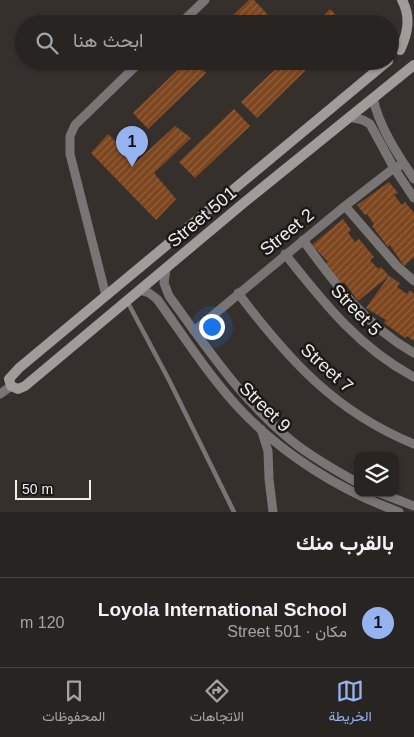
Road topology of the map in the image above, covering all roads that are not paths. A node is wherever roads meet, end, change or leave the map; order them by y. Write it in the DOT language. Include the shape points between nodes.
graph roads {
  1 [pos="205,0"];
  2 [pos="402,0"];
  3 [pos="189,15"];
  4 [pos="414,39"];
  5 [pos="400,50"];
  6 [pos="414,65"];
  7 [pos="132,70"];
  8 [pos="377,70"];
  9 [pos="373,98"];
  10 [pos="349,117"];
  11 [pos="404,164"];
  12 [pos="394,168"];
  13 [pos="414,179"];
  14 [pos="414,198"];
  15 [pos="345,206"];
  16 [pos="303,240"];
  17 [pos="285,254"];
  18 [pos="166,269"];
  19 [pos="414,281"];
  20 [pos="140,290"];
  21 [pos="238,293"];
  22 [pos="106,296"];
  23 [pos="127,301"];
  24 [pos="194,331"];
  25 [pos="414,353"];
  26 [pos="414,377"];
  27 [pos="11,386"];
  28 [pos="0,394"];
  29 [pos="261,429"];
  30 [pos="287,437"];
  31 [pos="414,444"];
  32 [pos="281,445"];
  33 [pos="269,459"];
  34 [pos="354,481"];
  35 [pos="390,497"];
  36 [pos="414,506"];
  37 [pos="234,512"];
  38 [pos="273,512"];
  39 [pos="399,512"];
  1 -- 3 [label="street"];
  2 -- 5 [label="street" via="408,23"];
  4 -- 5 [label="street, Street 501"];
  6 -- 9 [label="street, Street 501"];
  7 -- 22 [label="street" via="75,125 68,142"];
  8 -- 22 [label="street, Street 501"];
  9 -- 10 [label="street, Street 501"];
  9 -- 11 [label="street" via="380,119"];
  10 -- 12 [label="street" via="370,124"];
  10 -- 18 [label="street, Street 501"];
  11 -- 12 [label="street, Street 2"];
  11 -- 13 [label="street"];
  12 -- 14 [label="street"];
  12 -- 15 [label="street, Street 2"];
  15 -- 16 [label="street, Street 2"];
  15 -- 19 [label="street"];
  16 -- 17 [label="street, Street 2"];
  16 -- 25 [label="street, Street 5" via="355,307 385,334"];
  17 -- 21 [label="street, Street 2"];
  17 -- 26 [label="street, Street 5" via="344,325 369,348"];
  18 -- 20 [label="street, Street 501"];
  18 -- 24 [label="street, Street 9" via="164,283 167,292"];
  20 -- 23 [label="street, Street 501"];
  20 -- 29 [label="street, Street 9" via="157,299 216,380"];
  21 -- 24 [label="street, Street 2"];
  21 -- 31 [label="street, Street 7" via="286,353 328,392 365,420"];
  22 -- 27 [label="street, Street 501" via="14,373 9,379"];
  23 -- 27 [label="street, Street 501" via="25,386 18,389"];
  23 -- 37 [label="lane"];
  24 -- 30 [label="street, Street 9" via="228,377"];
  27 -- 28 [label="street, Street 501"];
  29 -- 32 [label="street, Street 9"];
  29 -- 33 [label="street"];
  30 -- 32 [label="street"];
  30 -- 34 [label="street, Street 9"];
  32 -- 33 [label="street"];
  32 -- 39 [label="street, Street 9" via="339,484"];
  33 -- 38 [label="street" via="268,479"];
  35 -- 36 [label="street"];
}
